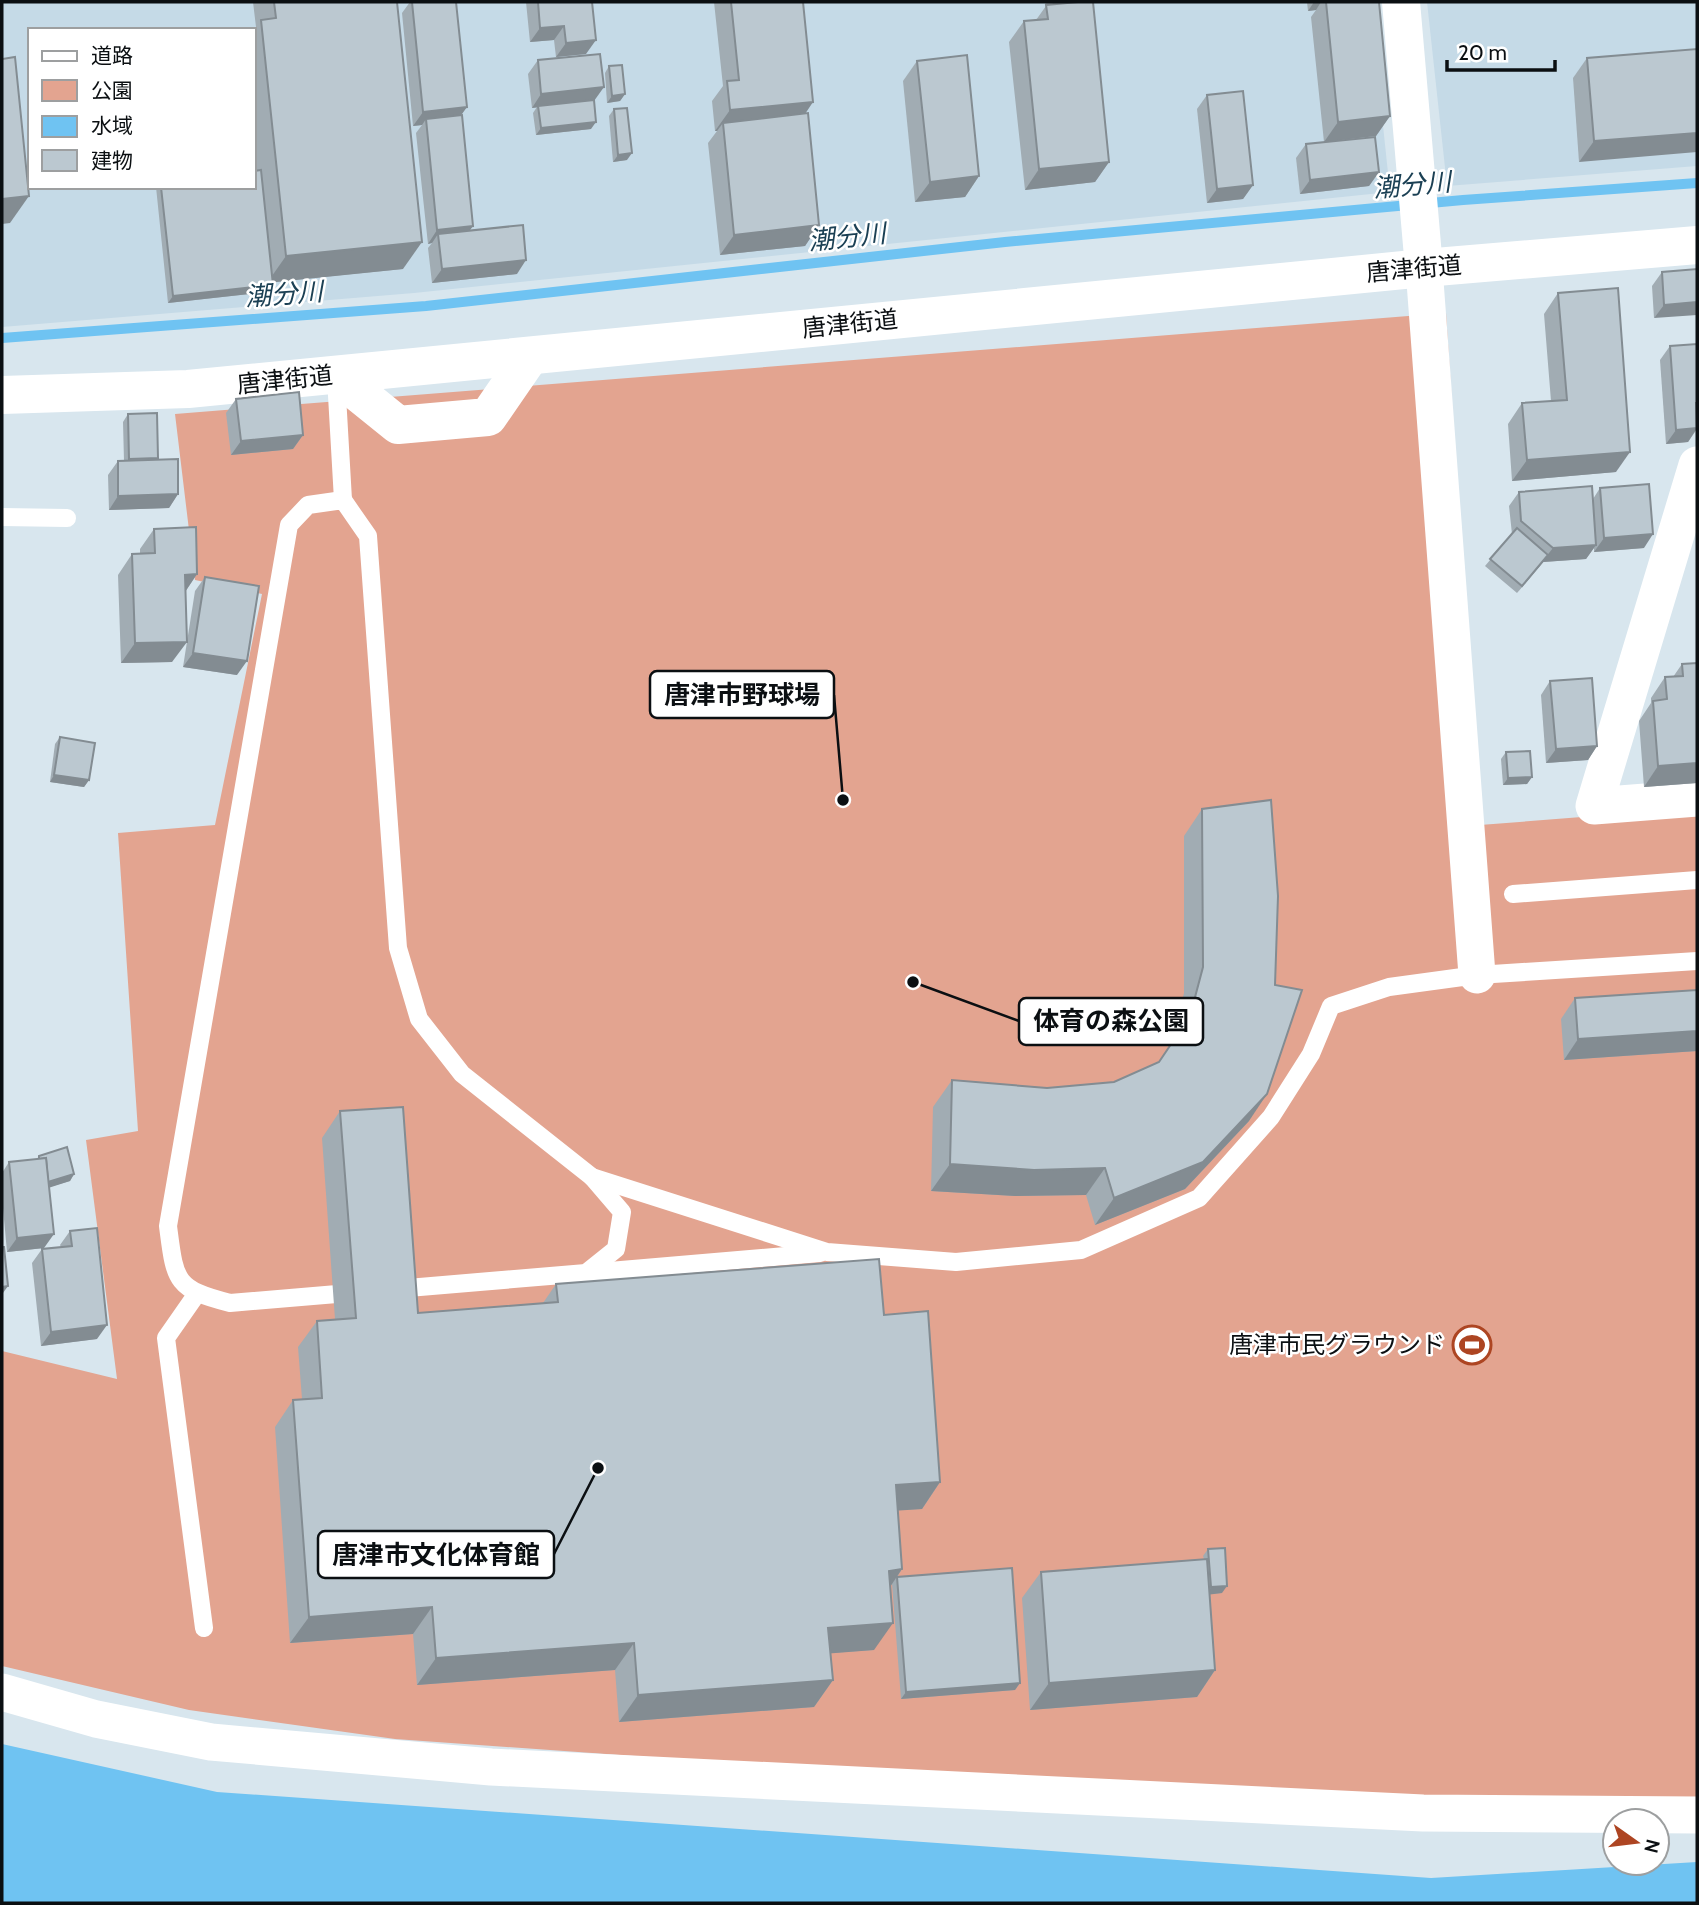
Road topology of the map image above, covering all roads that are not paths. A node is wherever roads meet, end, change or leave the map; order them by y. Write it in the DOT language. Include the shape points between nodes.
graph roads {
  1 [pos="1401,2"];
  2 [pos="1697,245"];
  3 [pos="1424,268"];
  4 [pos="530,356"];
  5 [pos="336,375"];
  6 [pos="2,395"];
  7 [pos="1695,477"];
  8 [pos="343,500"];
  9 [pos="2,517"];
  10 [pos="67,518"];
  11 [pos="1697,798"];
  12 [pos="1697,880"];
  13 [pos="1513,894"];
  14 [pos="1697,961"];
  15 [pos="1477,975"];
  16 [pos="592,1177"];
  17 [pos="827,1252"];
  18 [pos="586,1273"];
  19 [pos="196,1295"];
  20 [pos="204,1628"];
  21 [pos="2,1692"];
  22 [pos="1697,1815"];
  1 -- 3 [label="street"];
  2 -- 3 [label="street, 唐津街道"];
  3 -- 4 [label="street, 唐津街道"];
  3 -- 15 [label="street"];
  4 -- 5 [label="street, 唐津街道"];
  4 -- 5 [label="street" via="488,416 398,425"];
  5 -- 6 [label="street, 唐津街道" via="188,389"];
  5 -- 8 [label="lane"];
  7 -- 11 [label="street" via="1594,806"];
  8 -- 16 [label="lane" via="368,536 398,948 419,1019 462,1074"];
  8 -- 19 [label="lane" via="308,505 289,525 169,1226 175,1273"];
  9 -- 10 [label="lane"];
  12 -- 13 [label="lane"];
  14 -- 15 [label="lane"];
  15 -- 17 [label="lane" via="1389,986 1331,1006 1311,1054 1271,1116 1199,1198 1081,1250 956,1262"];
  16 -- 17 [label="lane"];
  16 -- 18 [label="lane" via="622,1212 616,1249"];
  17 -- 18 [label="lane"];
  18 -- 19 [label="lane" via="230,1303"];
  19 -- 20 [label="lane" via="166,1338"];
  21 -- 22 [label="street" via="211,1742 491,1767 1423,1813"];
}
